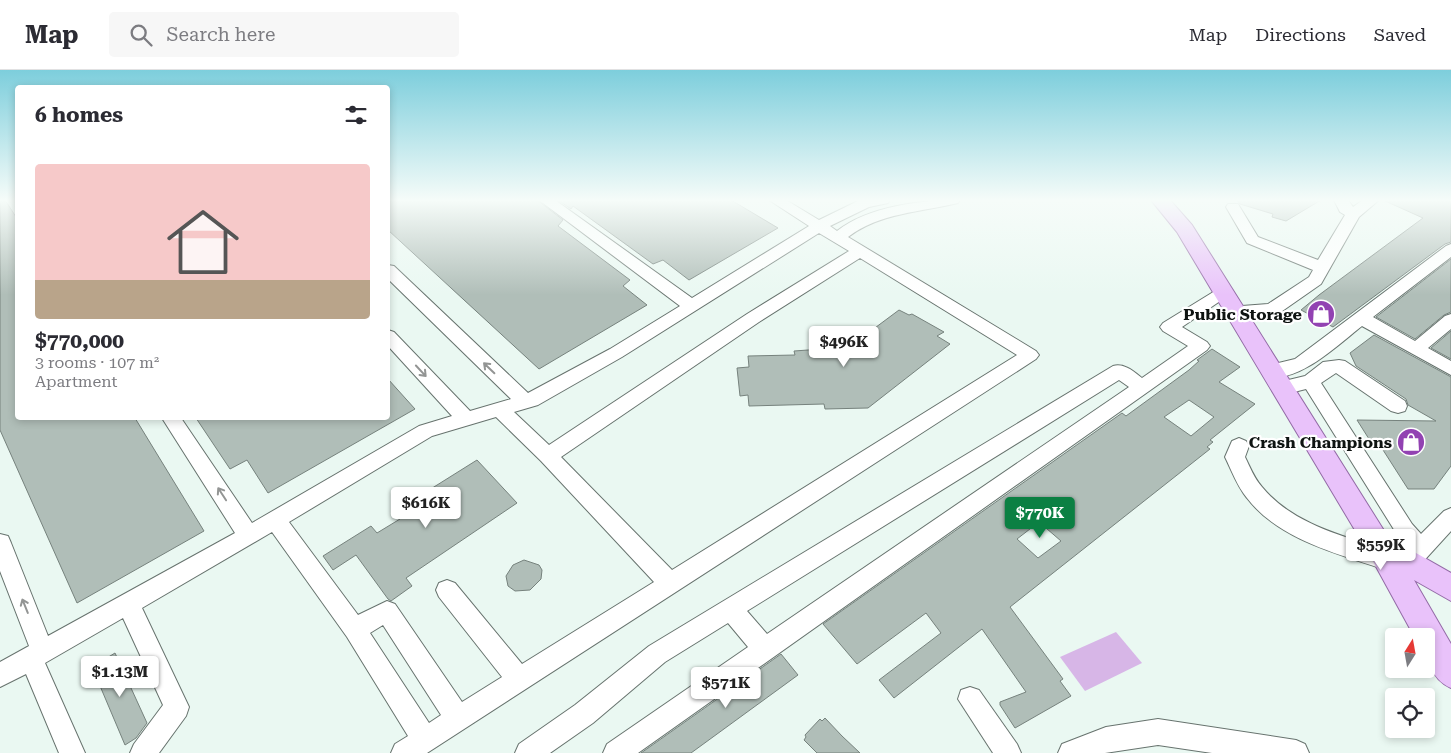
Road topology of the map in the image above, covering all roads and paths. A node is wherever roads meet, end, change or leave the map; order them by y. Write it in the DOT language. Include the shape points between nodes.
graph roads {
  1 [pos="590,232"];
  2 [pos="811,232"];
  3 [pos="830,232"];
  4 [pos="845,232"];
  5 [pos="1187,232"];
  6 [pos="1247,232"];
  7 [pos="1343,232"];
  8 [pos="838,237"];
  9 [pos="1451,249"];
  10 [pos="860,251"];
  11 [pos="1323,268"];
  12 [pos="390,272"];
  13 [pos="1223,291"];
  14 [pos="691,306"];
  15 [pos="1235,311"];
  16 [pos="1361,318"];
  17 [pos="1451,320"];
  18 [pos="390,338"];
  19 [pos="1416,349"];
  20 [pos="1451,369"];
  21 [pos="1277,380"];
  22 [pos="1311,381"];
  23 [pos="1143,387"];
  24 [pos="524,401"];
  25 [pos="1398,406"];
  26 [pos="499,409"];
  27 [pos="466,419"];
  28 [pos="172,420"];
  29 [pos="1239,446"];
  30 [pos="548,456"];
  31 [pos="1451,517"];
  32 [pos="275,520"];
  33 [pos="248,535"];
  34 [pos="2,553"];
  35 [pos="1398,554"];
  36 [pos="671,584"];
  37 [pos="1451,588"];
  38 [pos="446,590"];
  39 [pos="128,604"];
  40 [pos="730,609"];
  41 [pos="355,629"];
  42 [pos="765,649"];
  43 [pos="37,655"];
  44 [pos="1451,672"];
  45 [pos="0,675"];
  46 [pos="520,680"];
  47 [pos="970,700"];
  48 [pos="458,719"];
  49 [pos="425,740"];
  50 [pos="72,753"];
  51 [pos="143,753"];
  52 [pos="404,753"];
  53 [pos="528,753"];
  54 [pos="616,753"];
  55 [pos="1008,753"];
  56 [pos="1072,753"];
  57 [pos="1296,753"];
  1 -- 14 [label="street"];
  2 -- 14 [label="street"];
  3 -- 8 [label="street"];
  4 -- 8 [label="street"];
  5 -- 13 [label="main road"];
  6 -- 11 [label="street" via="1252,240"];
  7 -- 11 [label="street"];
  8 -- 10 [label="street"];
  9 -- 16 [label="street"];
  10 -- 30 [label="street" via="753,318"];
  10 -- 36 [label="street" via="1030,355"];
  11 -- 15 [label="street" via="1315,280 1272,310"];
  24 -- 12 [label="street, one-way"];
  13 -- 15 [label="main road"];
  13 -- 23 [label="lane" via="1169,327 1201,346"];
  14 -- 24 [label="street" via="616,353"];
  15 -- 21 [label="main road"];
  16 -- 19 [label="street"];
  16 -- 21 [label="street"];
  17 -- 19 [label="street"];
  18 -- 27 [label="street, one-way"];
  19 -- 20 [label="street"];
  21 -- 22 [label="street"];
  21 -- 35 [label="main road"];
  22 -- 25 [label="street" via="1329,366 1339,366"];
  22 -- 35 [label="street" via="1405,530"];
  23 -- 40 [label="street" via="1119,371"];
  23 -- 42 [label="lane"];
  24 -- 26 [label="street"];
  26 -- 27 [label="street"];
  26 -- 30 [label="street"];
  27 -- 32 [label="street" via="426,431"];
  33 -- 28 [label="lane, one-way"];
  29 -- 35 [label="street" via="1234,457 1256,497 1285,520 1334,542"];
  30 -- 36 [label="street"];
  31 -- 35 [label="street"];
  32 -- 33 [label="street"];
  32 -- 41 [label="street"];
  33 -- 39 [label="street"];
  43 -- 34 [label="street, one-way"];
  35 -- 37 [label="main road"];
  35 -- 44 [label="main road"];
  36 -- 46 [label="street"];
  38 -- 46 [label="street"];
  39 -- 43 [label="street"];
  39 -- 51 [label="street" via="177,707"];
  40 -- 42 [label="street"];
  40 -- 53 [label="street" via="657,654 584,714"];
  41 -- 48 [label="street" via="387,611"];
  41 -- 49 [label="street"];
  42 -- 54 [label="lane"];
  43 -- 45 [label="street"];
  43 -- 50 [label="street"];
  46 -- 48 [label="street"];
  47 -- 55 [label="street"];
  48 -- 49 [label="street"];
  49 -- 52 [label="street"];
  56 -- 57 [label="street" via="1106,740 1158,732"];
}
